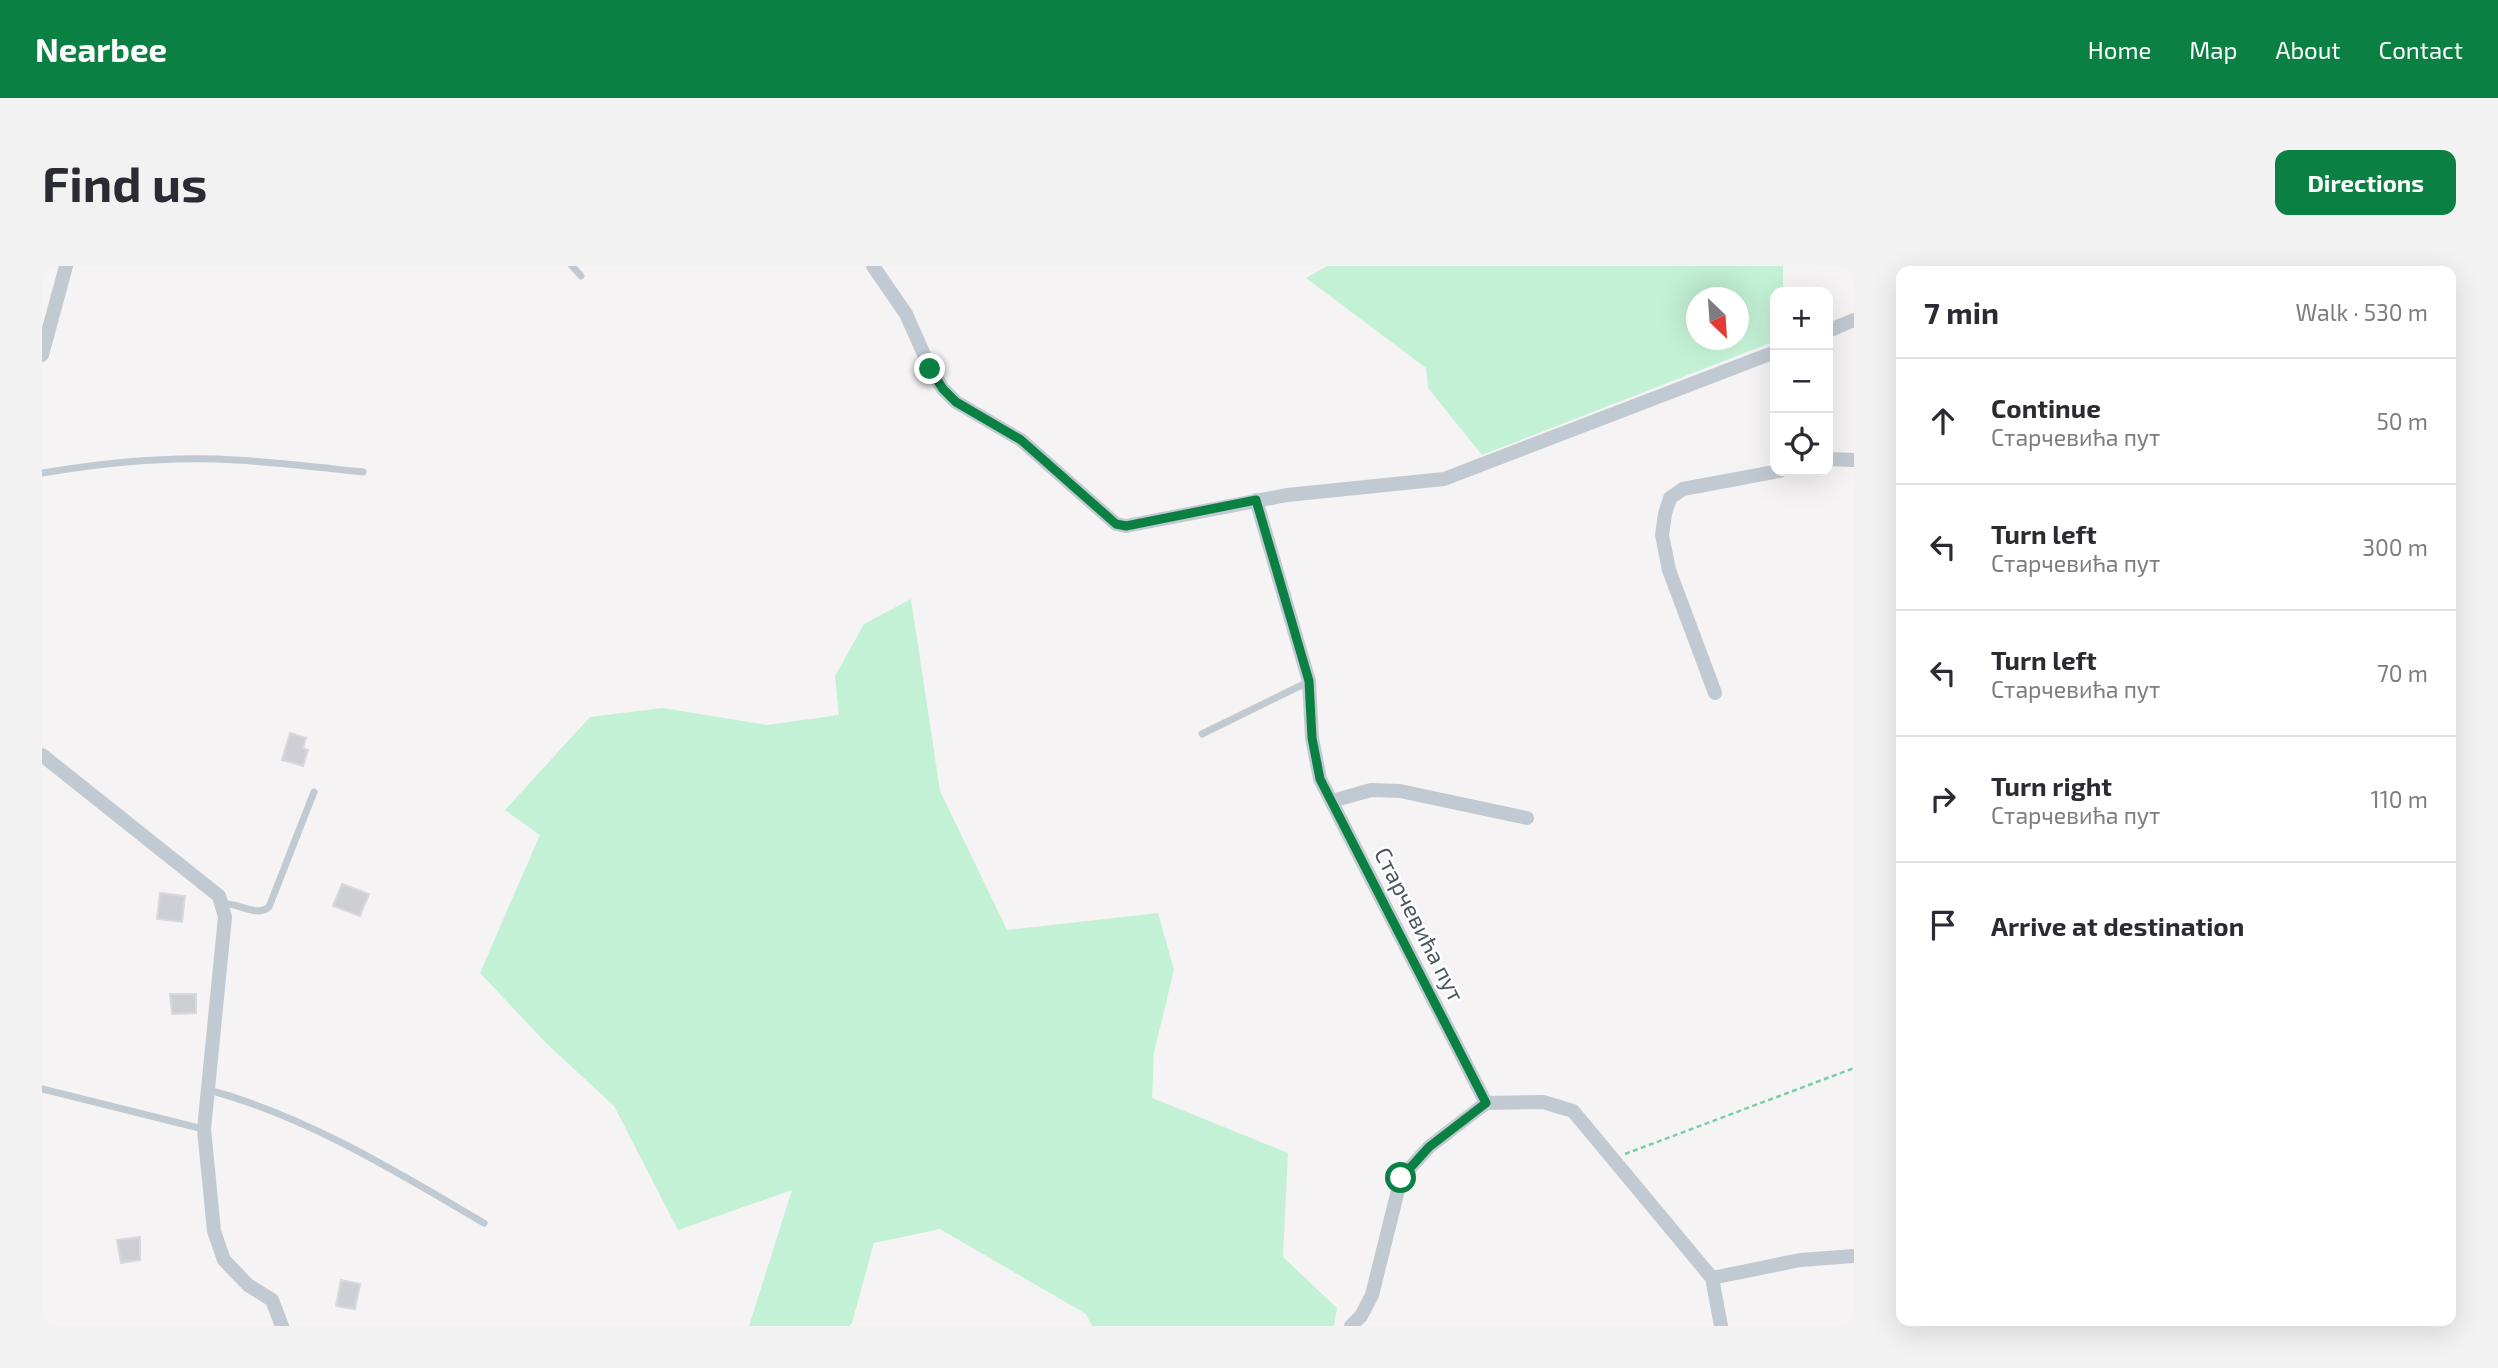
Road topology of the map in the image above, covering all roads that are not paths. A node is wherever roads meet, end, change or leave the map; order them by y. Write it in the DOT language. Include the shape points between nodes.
graph roads {
  1 [pos="66,266"];
  2 [pos="572,266"];
  3 [pos="873,266"];
  4 [pos="581,276"];
  5 [pos="1854,320"];
  6 [pos="1833,329"];
  7 [pos="1770,354"];
  8 [pos="42,355"];
  9 [pos="1833,459"];
  10 [pos="1854,460"];
  11 [pos="363,472"];
  12 [pos="42,473"];
  13 [pos="1770,473"];
  14 [pos="1256,500"];
  15 [pos="1309,681"];
  16 [pos="1715,693"];
  17 [pos="1202,734"];
  18 [pos="42,755"];
  19 [pos="314,792"];
  20 [pos="1332,801"];
  21 [pos="1527,818"];
  22 [pos="221,904"];
  23 [pos="42,1088"];
  24 [pos="208,1090"];
  25 [pos="1486,1103"];
  26 [pos="204,1129"];
  27 [pos="484,1223"];
  28 [pos="1854,1256"];
  29 [pos="1712,1278"];
  30 [pos="282,1326"];
  31 [pos="1351,1326"];
  32 [pos="1721,1326"];
  1 -- 8 [label="street"];
  2 -- 4 [label="lane"];
  3 -- 14 [label="street" via="906,314 943,389 956,402 1021,440 1116,524 1126,526"];
  5 -- 6 [label="street"];
  7 -- 14 [label="street" via="1444,479"];
  9 -- 10 [label="street"];
  11 -- 12 [label="lane" via="260,461 173,459"];
  13 -- 16 [label="street" via="1683,489 1670,498 1665,514 1662,535 1669,570"];
  14 -- 15 [label="street, Старчевића пут"];
  15 -- 17 [label="lane"];
  15 -- 20 [label="street, Старчевића пут" via="1312,738 1320,779"];
  18 -- 22 [label="street" via="219,896"];
  19 -- 22 [label="lane" via="269,907 257,912 232,902"];
  20 -- 21 [label="street" via="1371,790 1400,791"];
  20 -- 25 [label="street, Старчевића пут"];
  22 -- 24 [label="street" via="225,917"];
  23 -- 26 [label="lane"];
  24 -- 26 [label="street"];
  24 -- 27 [label="lane" via="253,1102 327,1135"];
  25 -- 29 [label="street" via="1543,1102 1573,1111"];
  25 -- 31 [label="street" via="1429,1147 1401,1178 1372,1295"];
  26 -- 30 [label="street" via="214,1231 224,1260 248,1285 272,1300"];
  28 -- 29 [label="street" via="1800,1260"];
  29 -- 32 [label="street"];
}
